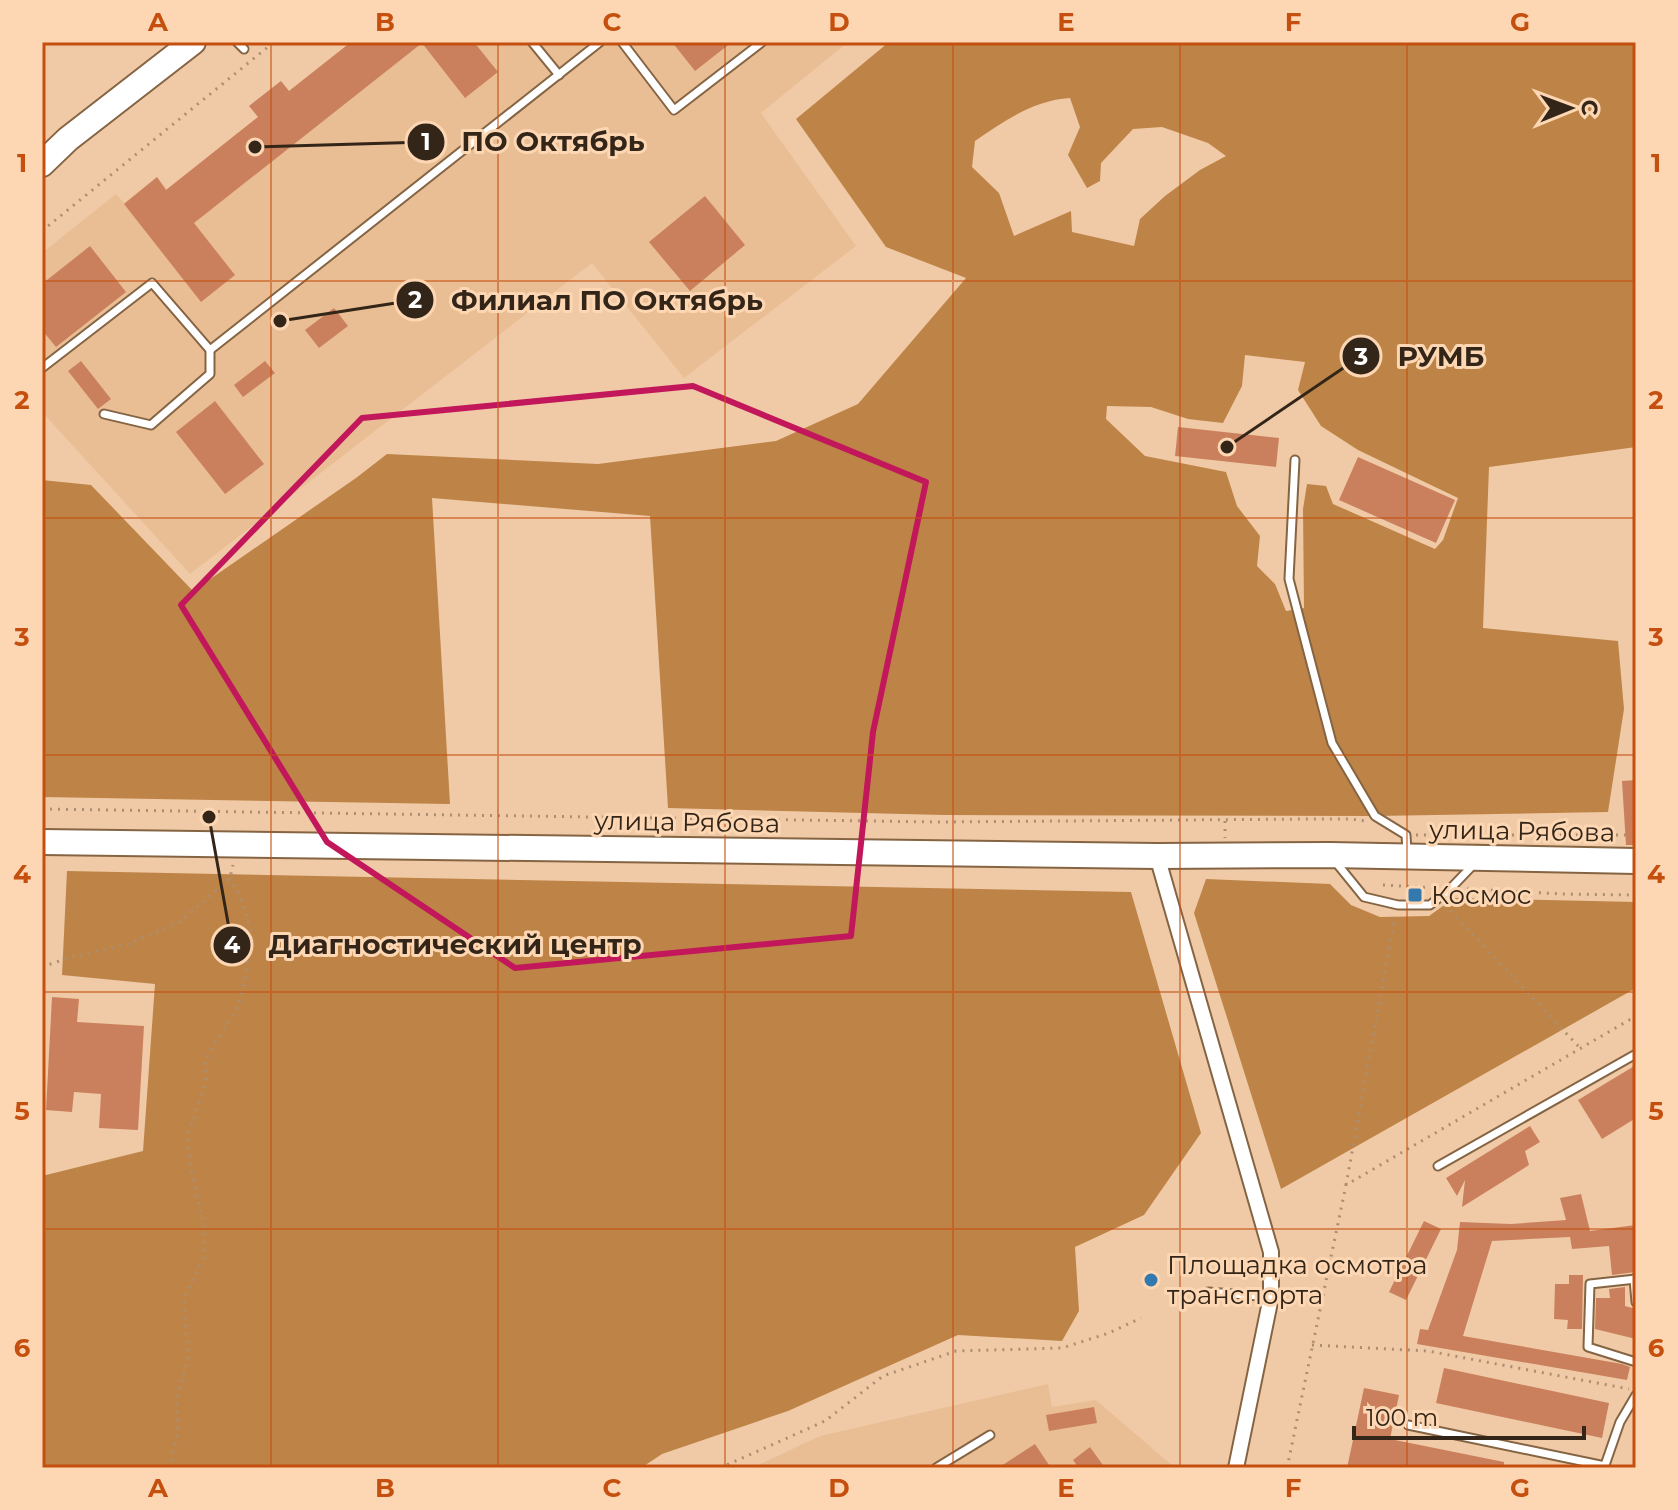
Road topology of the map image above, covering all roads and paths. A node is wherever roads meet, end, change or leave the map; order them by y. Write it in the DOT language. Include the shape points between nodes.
graph roads {
  1 [pos="193,42"];
  2 [pos="237,42"];
  3 [pos="274,42"];
  4 [pos="532,42"];
  5 [pos="600,42"];
  6 [pos="622,42"];
  7 [pos="762,42"];
  8 [pos="244,49"];
  9 [pos="559,75"];
  10 [pos="42,164"];
  11 [pos="42,231"];
  12 [pos="210,350"];
  13 [pos="42,368"];
  14 [pos="104,414"];
  15 [pos="1295,460"];
  16 [pos="42,809"];
  17 [pos="1372,822"];
  18 [pos="1636,835"];
  19 [pos="42,842"];
  20 [pos="1406,846"];
  21 [pos="1330,855"];
  22 [pos="1157,856"];
  23 [pos="1479,858"];
  24 [pos="233,861"];
  25 [pos="1636,861"];
  26 [pos="230,878"];
  27 [pos="1383,885"];
  28 [pos="1401,886"];
  29 [pos="1429,887"];
  30 [pos="1451,888"];
  31 [pos="1636,895"];
  32 [pos="1438,897"];
  33 [pos="1398,905"];
  34 [pos="42,967"];
  35 [pos="1636,1016"];
  36 [pos="1580,1048"];
  37 [pos="1636,1054"];
  38 [pos="1438,1166"];
  39 [pos="1346,1185"];
  40 [pos="1635,1279"];
  41 [pos="1208,1292"];
  42 [pos="1271,1297"];
  43 [pos="1636,1302"];
  44 [pos="1141,1318"];
  45 [pos="1312,1345"];
  46 [pos="1636,1362"];
  47 [pos="1636,1393"];
  48 [pos="1408,1425"];
  49 [pos="990,1435"];
  50 [pos="1604,1467"];
  51 [pos="169,1468"];
  52 [pos="720,1468"];
  53 [pos="936,1468"];
  54 [pos="1236,1468"];
  55 [pos="1287,1468"];
  1 -- 10 [label="main road"];
  2 -- 8 [label="lane"];
  3 -- 11 [label="path"];
  4 -- 9 [label="lane"];
  5 -- 9 [label="lane"];
  6 -- 7 [label="lane" via="674,110"];
  9 -- 12 [label="lane"];
  12 -- 13 [label="lane" via="152,283"];
  12 -- 14 [label="lane" via="210,374 151,425"];
  15 -- 20 [label="lane" via="1289,579 1332,743 1375,816"];
  16 -- 17 [label="path" via="939,822"];
  18 -- 20 [label="path"];
  19 -- 22 [label="main road, улица Рябова"];
  20 -- 21 [label="main road, улица Рябова"];
  20 -- 23 [label="main road, улица Рябова"];
  21 -- 22 [label="main road, улица Рябова"];
  21 -- 33 [label="lane" via="1364,897"];
  22 -- 42 [label="street" via="1271,1252"];
  23 -- 25 [label="main road, улица Рябова"];
  23 -- 30 [label="lane"];
  24 -- 26 [label="path"];
  26 -- 34 [label="path" via="180,922 128,944"];
  26 -- 51 [label="path" via="252,933 238,1006 205,1060 206,1083 188,1135 205,1229 204,1256 184,1299 188,1360 176,1400 178,1431"];
  27 -- 28 [label="path"];
  28 -- 29 [label="path"];
  28 -- 33 [label="path"];
  29 -- 30 [label="path"];
  29 -- 32 [label="path"];
  30 -- 31 [label="path"];
  30 -- 32 [label="lane"];
  32 -- 33 [label="lane" via="1430,905"];
  32 -- 36 [label="path"];
  33 -- 39 [label="path"];
  35 -- 36 [label="path"];
  36 -- 39 [label="path"];
  37 -- 38 [label="lane"];
  39 -- 45 [label="path"];
  40 -- 43 [label="lane"];
  40 -- 46 [label="lane" via="1590,1284 1588,1347"];
  41 -- 42 [label="lane"];
  42 -- 54 [label="street"];
  44 -- 52 [label="path" via="1062,1348 956,1351 883,1376 825,1421"];
  45 -- 47 [label="path" via="1428,1351"];
  45 -- 55 [label="path"];
  47 -- 50 [label="lane"];
  48 -- 50 [label="lane"];
  49 -- 53 [label="lane"];
}
